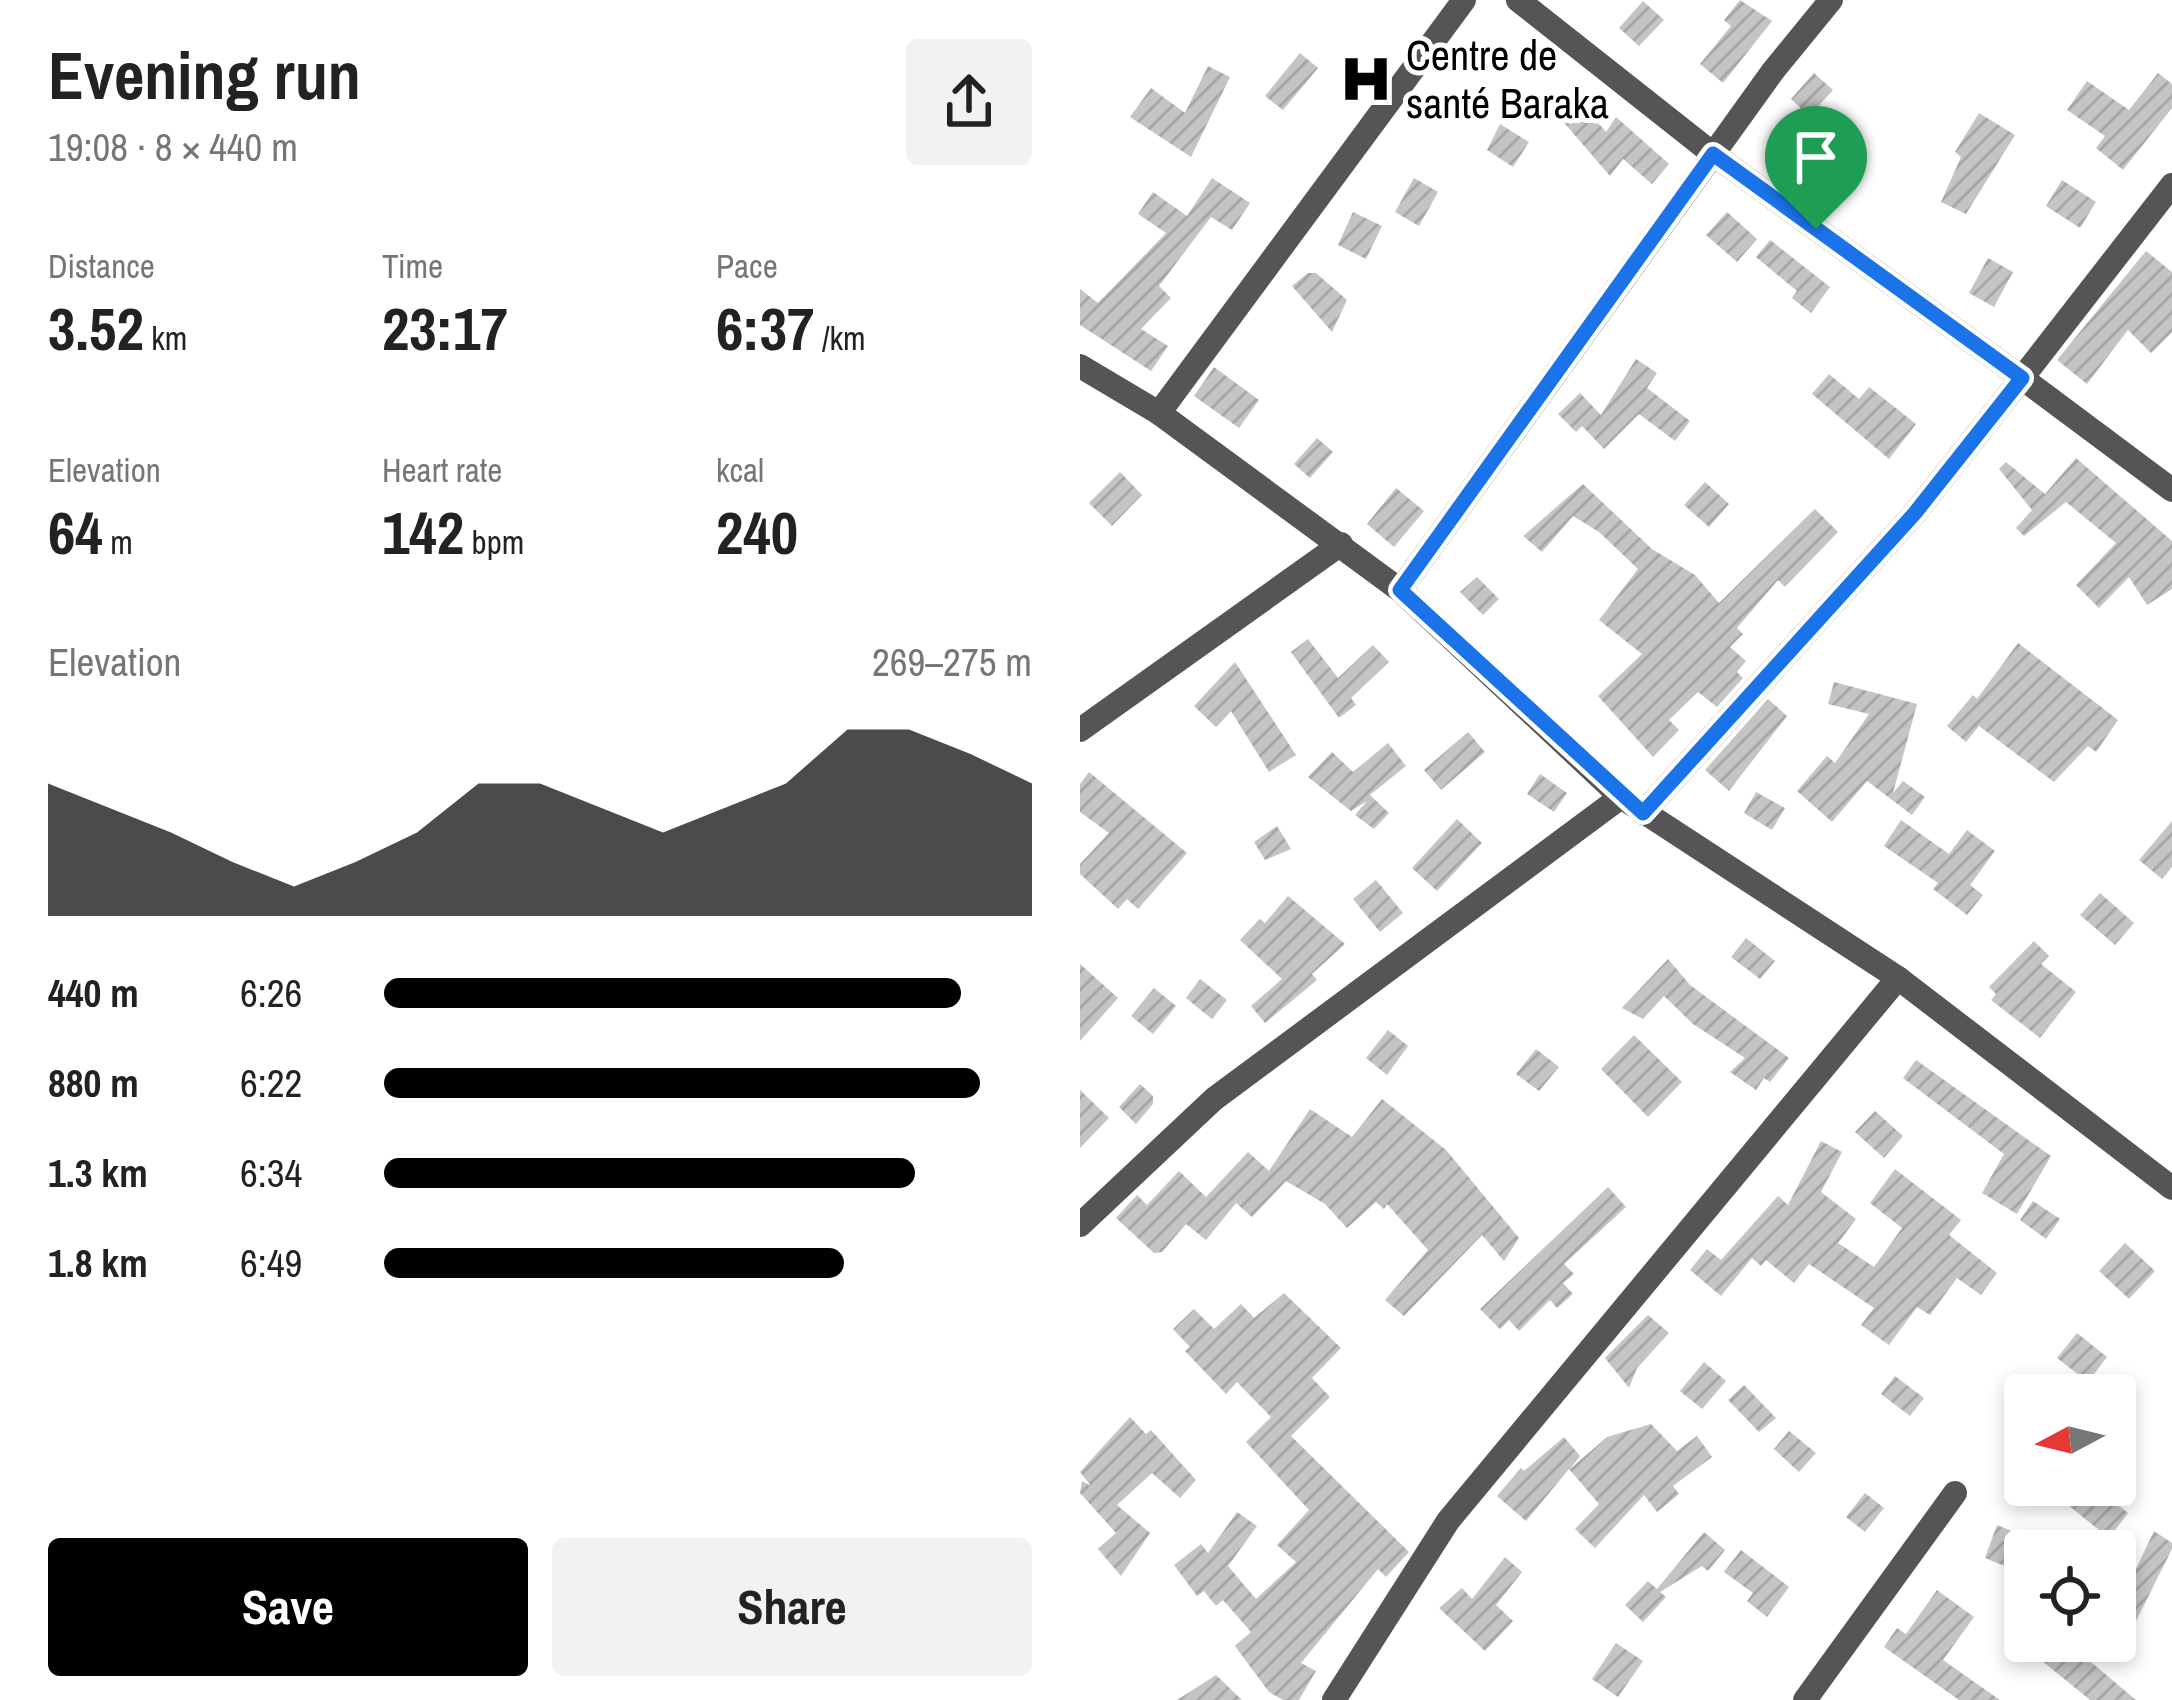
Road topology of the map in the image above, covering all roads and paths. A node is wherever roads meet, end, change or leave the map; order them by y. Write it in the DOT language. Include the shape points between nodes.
graph roads {
  1 [pos="1464,0"];
  2 [pos="1517,0"];
  3 [pos="1831,0"];
  4 [pos="1713,154"];
  5 [pos="2172,185"];
  6 [pos="1080,366"];
  7 [pos="2022,378"];
  8 [pos="1160,413"];
  9 [pos="2172,490"];
  10 [pos="1341,544"];
  11 [pos="1400,590"];
  12 [pos="1080,730"];
  13 [pos="1621,797"];
  14 [pos="1643,813"];
  15 [pos="1898,978"];
  16 [pos="2172,1188"];
  17 [pos="1080,1226"];
  18 [pos="1955,1492"];
  19 [pos="1334,1700"];
  20 [pos="1805,1700"];
  1 -- 8 [label="street"];
  2 -- 4 [label="street"];
  3 -- 4 [label="street"];
  4 -- 7 [label="street"];
  4 -- 11 [label="street"];
  5 -- 7 [label="street"];
  6 -- 8 [label="street"];
  7 -- 9 [label="street"];
  7 -- 14 [label="street" via="1915,513"];
  8 -- 10 [label="street"];
  10 -- 11 [label="street"];
  10 -- 12 [label="street"];
  11 -- 13 [label="street"];
  13 -- 14 [label="street"];
  13 -- 17 [label="street" via="1214,1100"];
  14 -- 15 [label="street"];
  15 -- 16 [label="street"];
  15 -- 19 [label="street" via="1448,1521"];
  18 -- 20 [label="street"];
}
